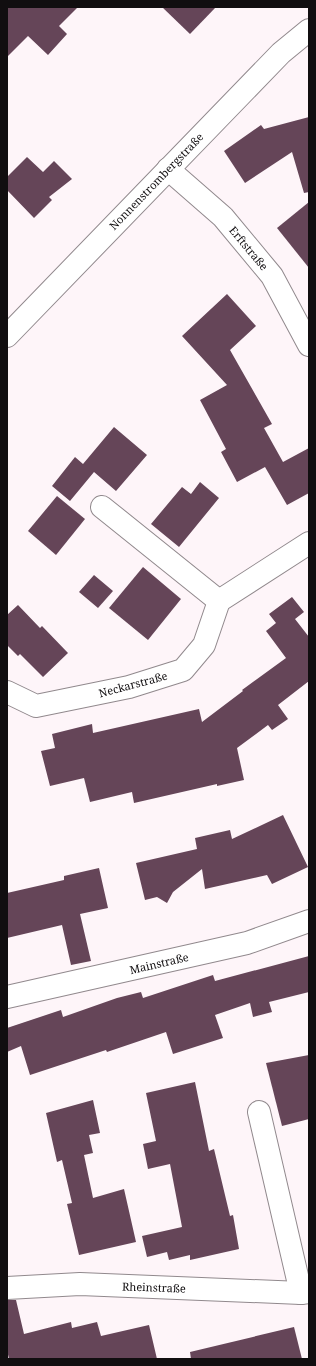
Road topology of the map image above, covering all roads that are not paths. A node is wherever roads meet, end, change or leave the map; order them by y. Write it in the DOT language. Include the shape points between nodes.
graph roads {
  1 [pos="309,30"];
  2 [pos="168,169"];
  3 [pos="7,336"];
  4 [pos="309,345"];
  5 [pos="102,507"];
  6 [pos="309,543"];
  7 [pos="219,601"];
  8 [pos="7,692"];
  9 [pos="309,921"];
  10 [pos="7,997"];
  11 [pos="259,1112"];
  12 [pos="7,1288"];
  13 [pos="305,1292"];
  1 -- 2 [label="street, Nonnenstrombergstraße" via="281,53"];
  2 -- 3 [label="street, Nonnenstrombergstraße"];
  2 -- 4 [label="street, Erftstraße" via="223,217 272,276"];
  5 -- 7 [label="street"];
  6 -- 7 [label="street"];
  7 -- 8 [label="street, Neckarstraße" via="204,645 183,670 129,687 36,706"];
  9 -- 10 [label="street, Mainstraße" via="247,943"];
  11 -- 13 [label="street, Rheinstraße"];
  12 -- 13 [label="street, Rheinstraße" via="80,1284"];
}
